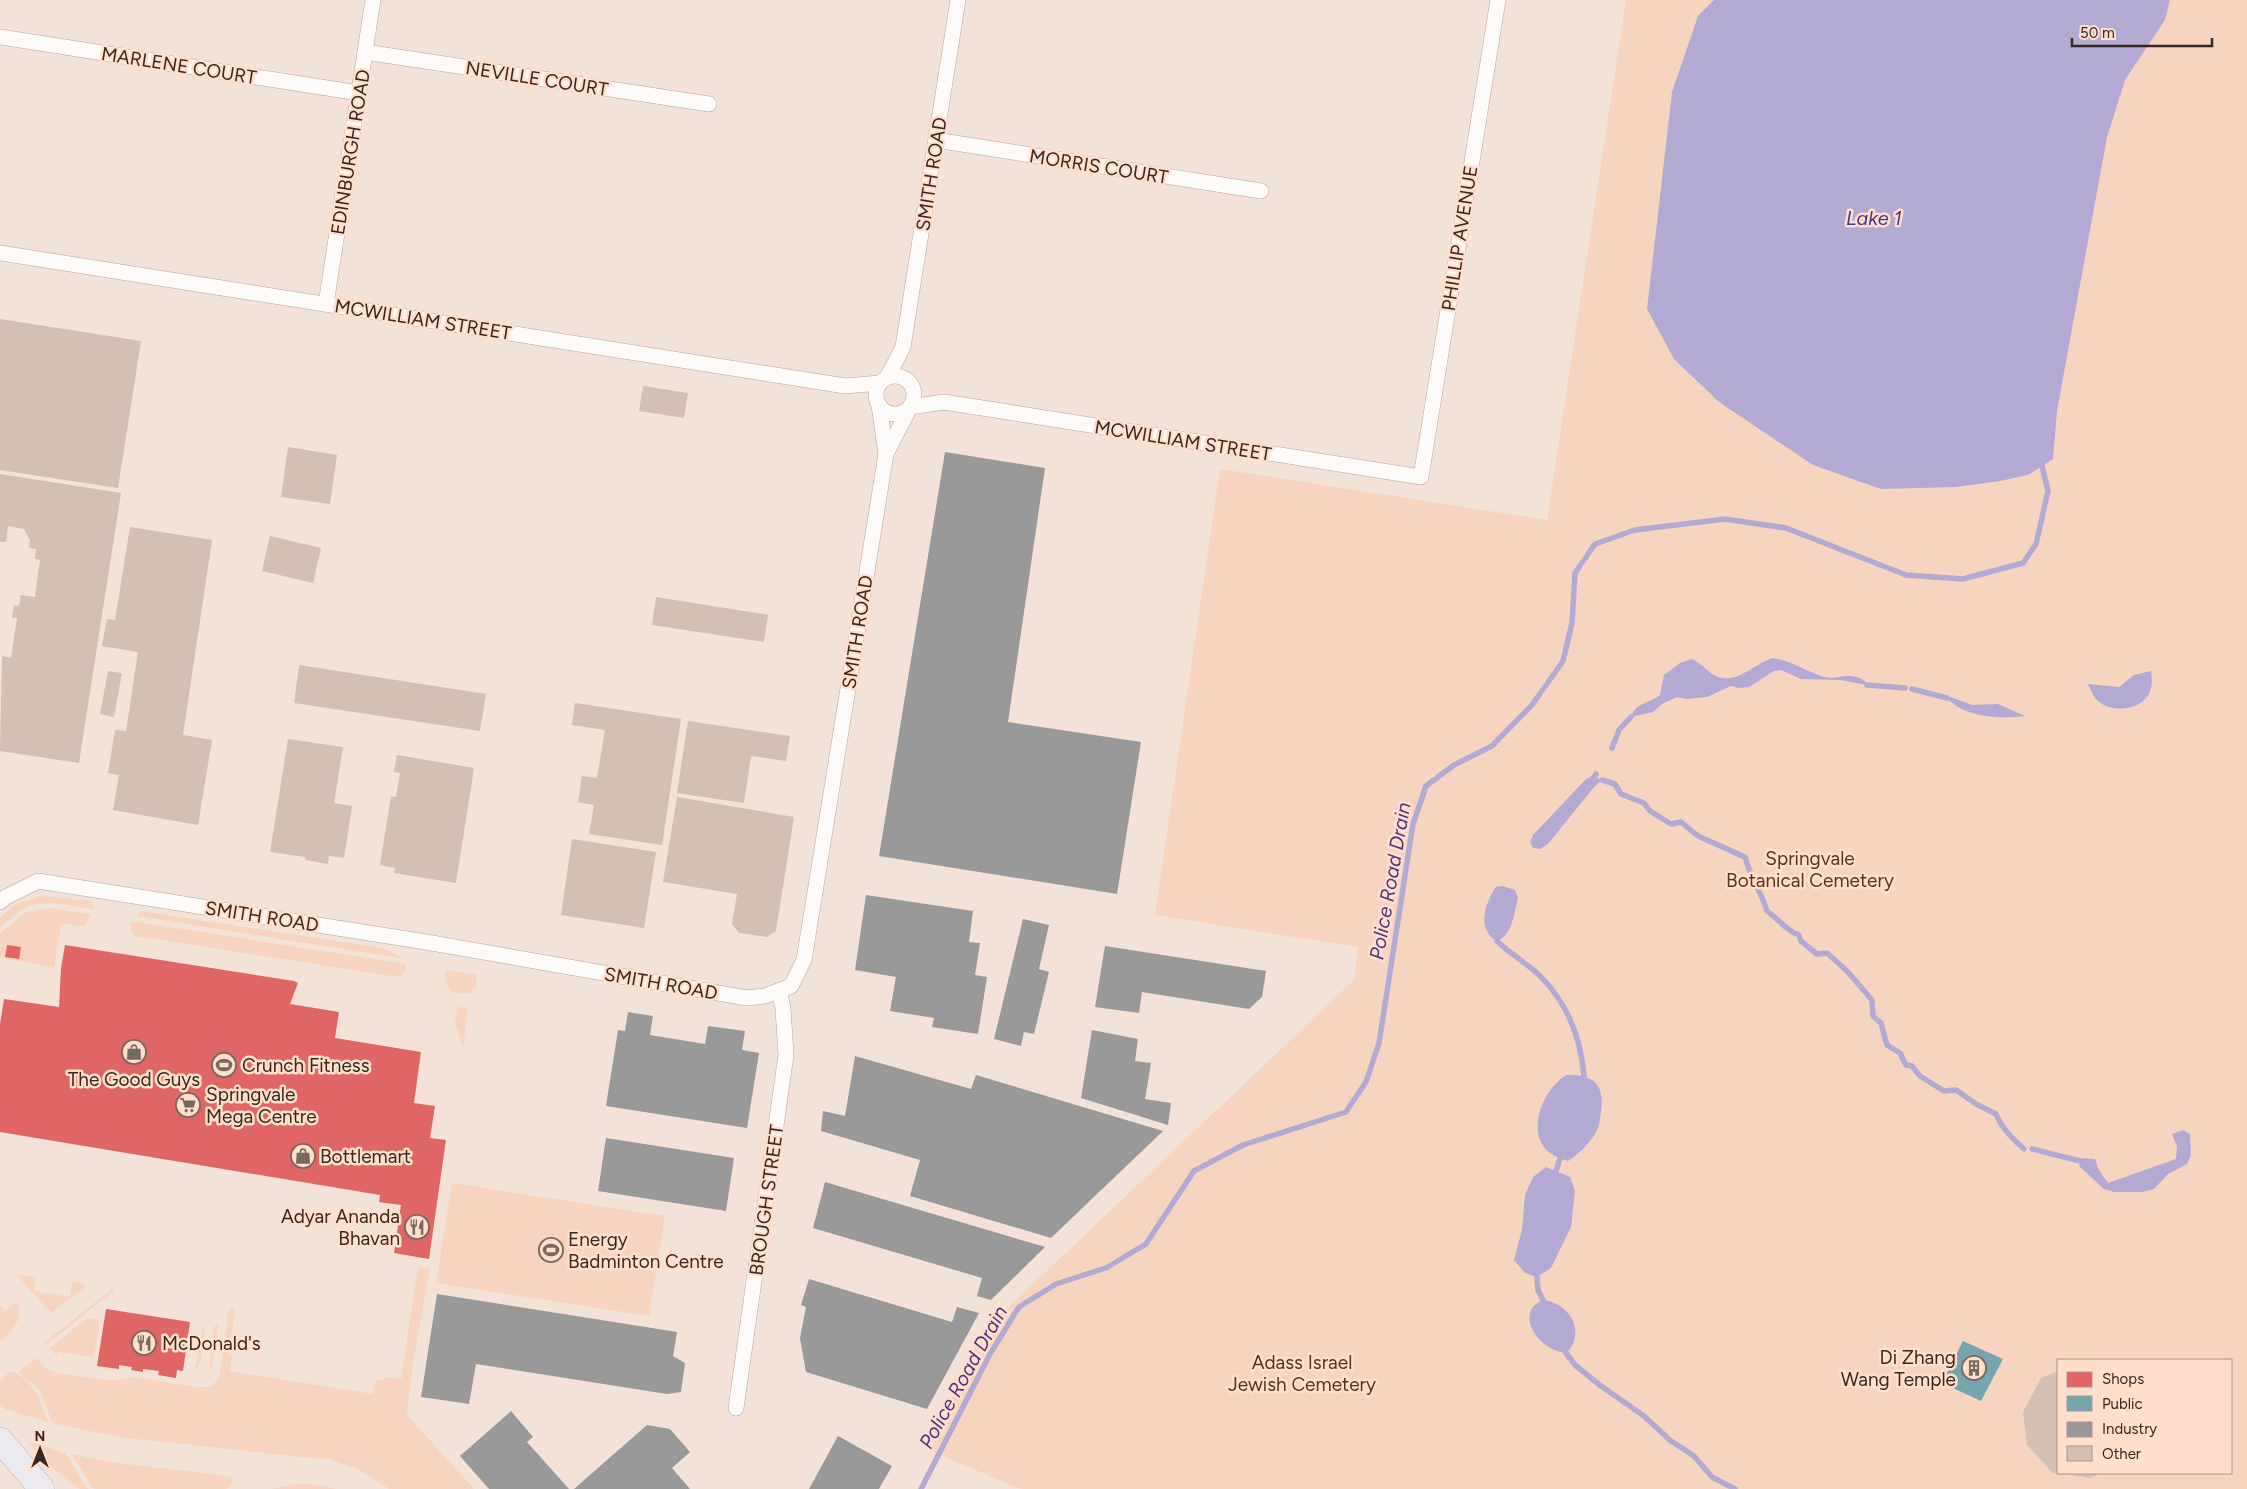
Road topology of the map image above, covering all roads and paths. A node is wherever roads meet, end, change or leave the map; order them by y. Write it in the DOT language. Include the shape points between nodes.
graph roads {
  1 [pos="373,0"];
  2 [pos="958,0"];
  3 [pos="1498,0"];
  4 [pos="0,37"];
  5 [pos="365,52"];
  6 [pos="359,93"];
  7 [pos="708,104"];
  8 [pos="936,140"];
  9 [pos="1261,191"];
  10 [pos="0,253"];
  11 [pos="326,304"];
  12 [pos="903,347"];
  13 [pos="884,380"];
  14 [pos="911,383"];
  15 [pos="846,386"];
  16 [pos="944,402"];
  17 [pos="878,404"];
  18 [pos="910,408"];
  19 [pos="886,454"];
  20 [pos="1421,477"];
  21 [pos="0,902"];
  22 [pos="779,991"];
  23 [pos="736,1408"];
  24 [pos="0,1440"];
  25 [pos="42,1489"];
  1 -- 5 [label="street, EDINBURGH ROAD"];
  2 -- 8 [label="street, SMITH ROAD"];
  3 -- 20 [label="street, PHILLIP AVENUE"];
  4 -- 6 [label="street, MARLENE COURT"];
  5 -- 6 [label="street, EDINBURGH ROAD"];
  5 -- 7 [label="street, NEVILLE COURT"];
  6 -- 11 [label="street, EDINBURGH ROAD"];
  8 -- 9 [label="street, MORRIS COURT"];
  8 -- 12 [label="street, SMITH ROAD"];
  10 -- 11 [label="street, MCWILLIAM STREET"];
  11 -- 15 [label="street, MCWILLIAM STREET"];
  12 -- 13 [label="street, SMITH ROAD"];
  12 -- 14 [label="street, SMITH ROAD"];
  13 -- 14 [label="street" via="898,375"];
  13 -- 15 [label="street, MCWILLIAM STREET"];
  13 -- 17 [label="street" via="876,393"];
  14 -- 16 [label="street, MCWILLIAM STREET"];
  14 -- 18 [label="street" via="915,398"];
  15 -- 17 [label="street, MCWILLIAM STREET"];
  16 -- 18 [label="street, MCWILLIAM STREET"];
  16 -- 20 [label="street, MCWILLIAM STREET"];
  17 -- 18 [label="street" via="892,414"];
  17 -- 19 [label="street, SMITH ROAD"];
  18 -- 19 [label="street, SMITH ROAD"];
  19 -- 22 [label="street, SMITH ROAD" via="804,960 791,986"];
  21 -- 22 [label="street, SMITH ROAD" via="38,881 417,940 747,998"];
  22 -- 23 [label="street, BROUGH STREET" via="786,1055"];
  24 -- 25 [label="highway"];
}
